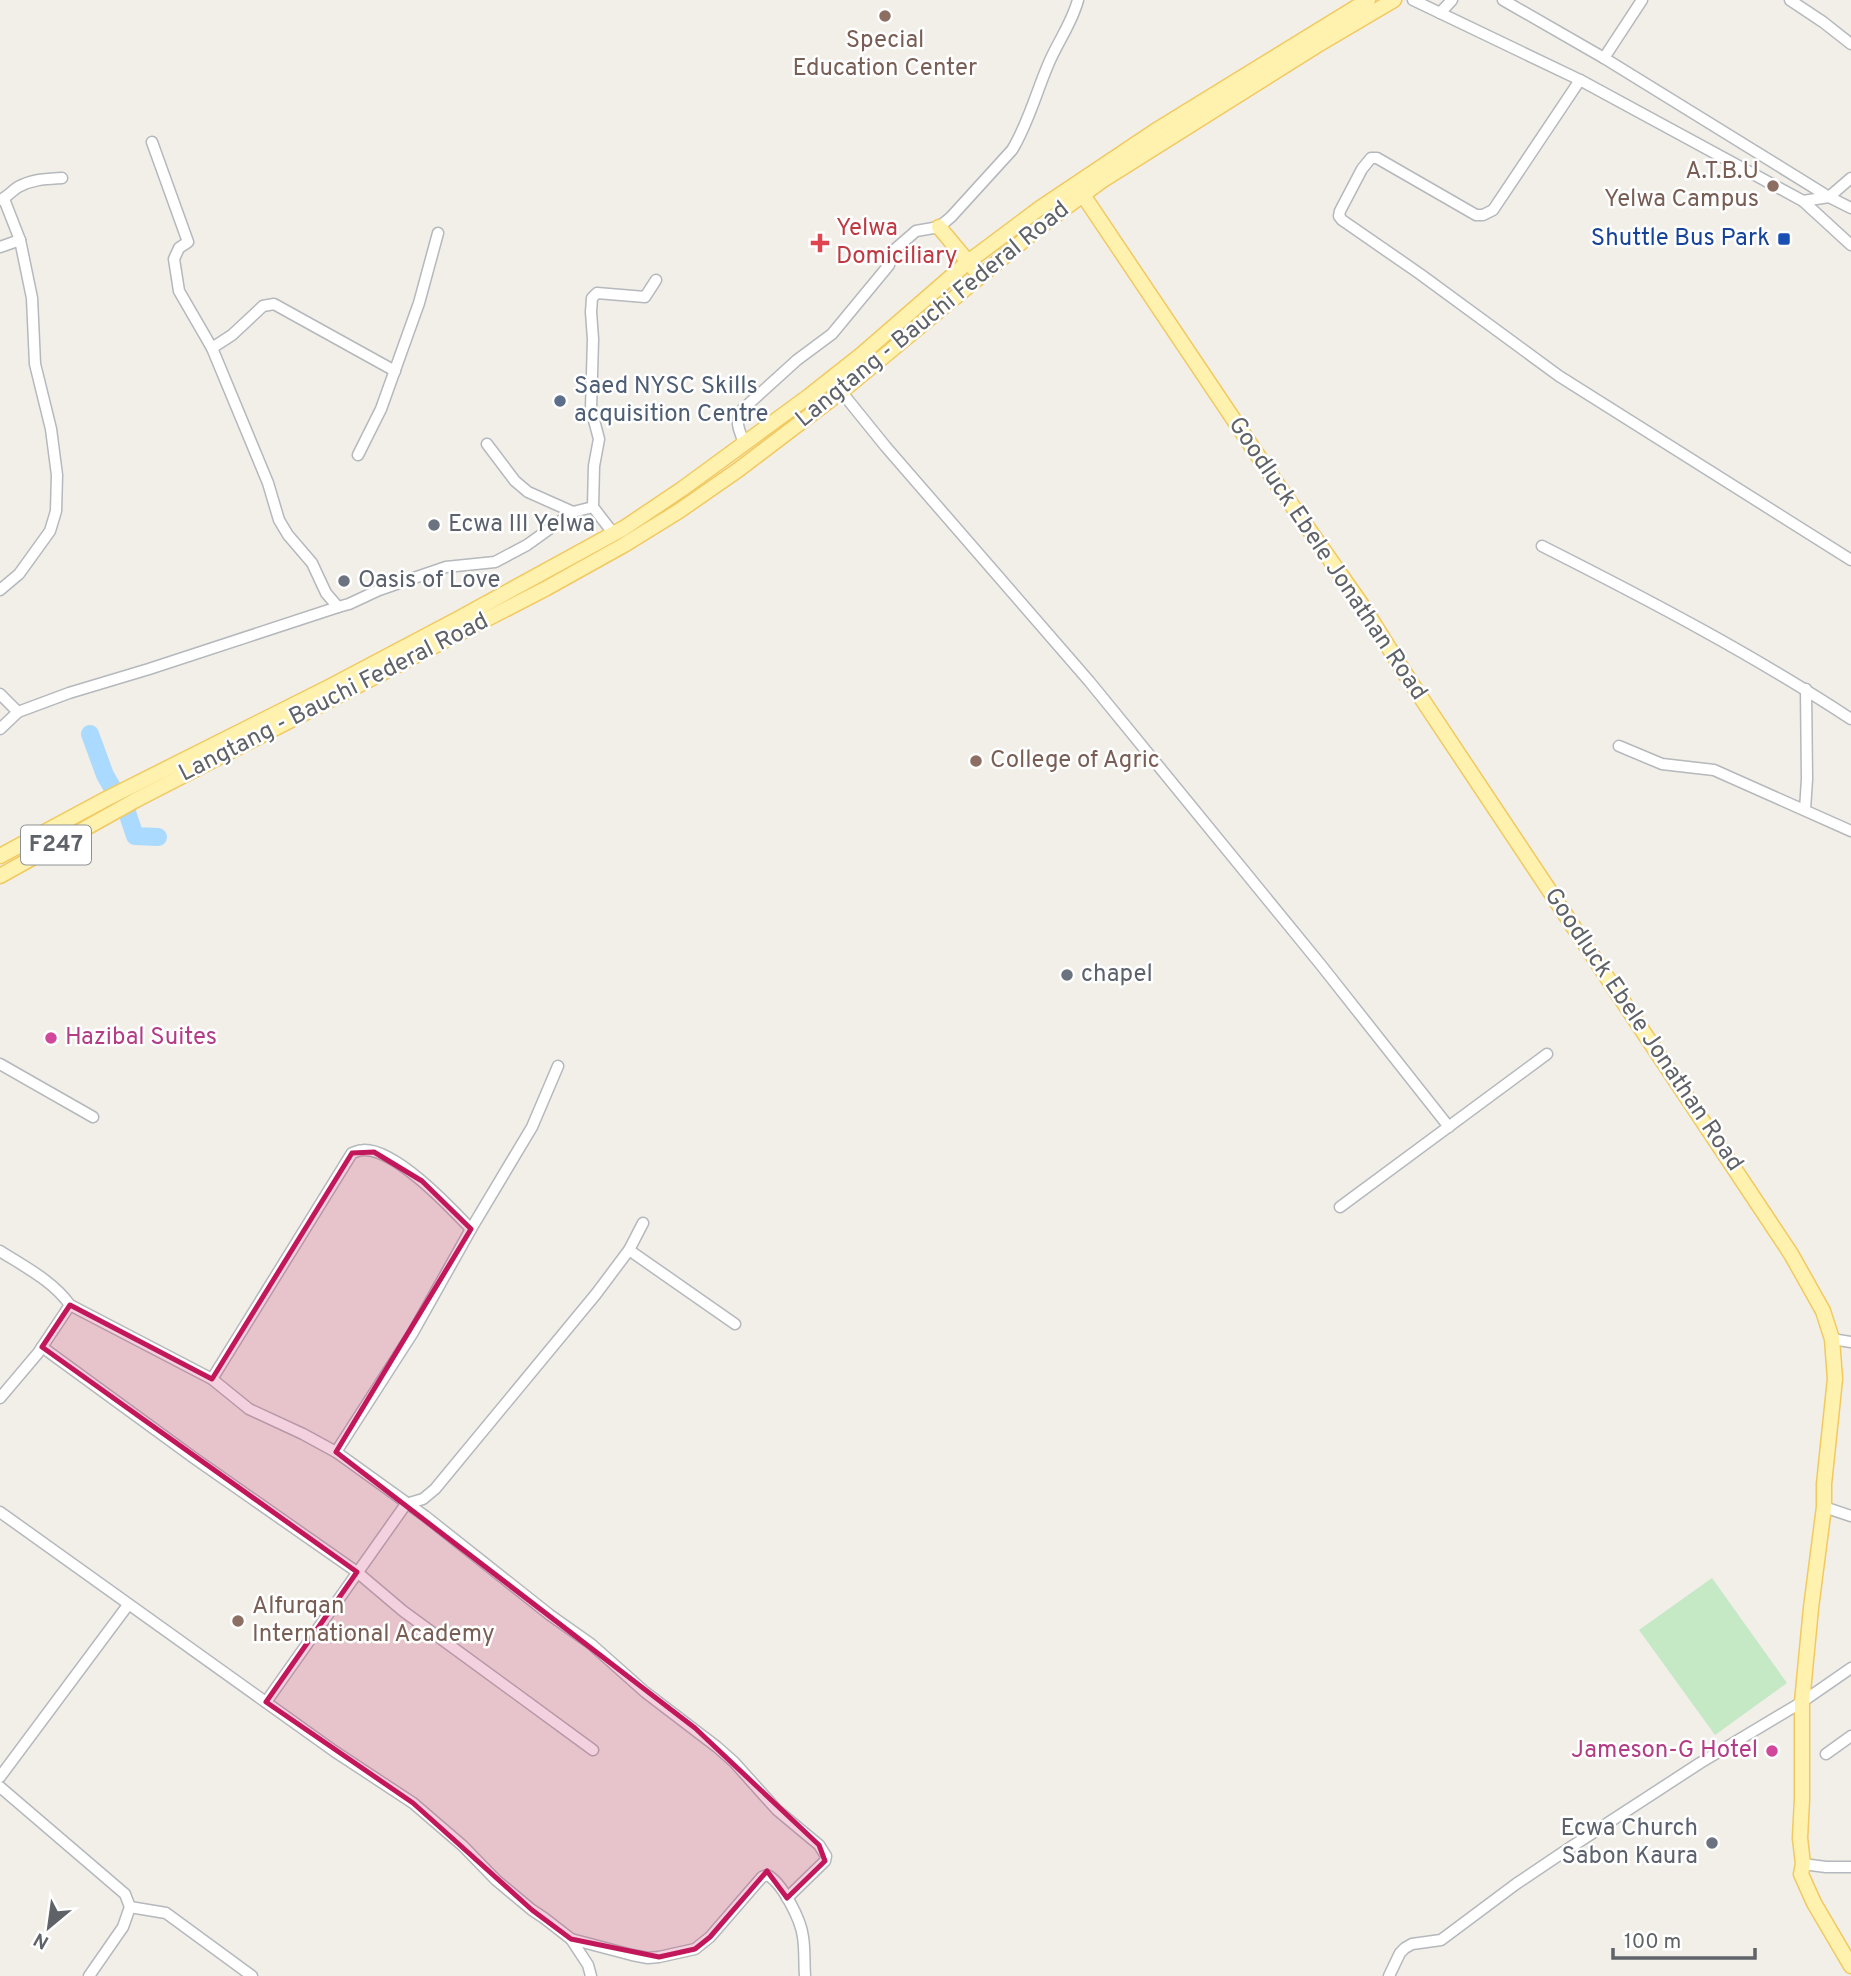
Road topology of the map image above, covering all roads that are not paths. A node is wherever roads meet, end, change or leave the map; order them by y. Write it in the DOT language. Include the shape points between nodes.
graph roads {
  1 [pos="1078,0"];
  2 [pos="1368,0"];
  3 [pos="1394,0"];
  4 [pos="1413,0"];
  5 [pos="1452,0"];
  6 [pos="1503,0"];
  7 [pos="1642,0"];
  8 [pos="1790,0"];
  9 [pos="1440,13"];
  10 [pos="1851,44"];
  11 [pos="1604,58"];
  12 [pos="1580,80"];
  13 [pos="152,142"];
  14 [pos="62,178"];
  15 [pos="1851,178"];
  16 [pos="1083,195"];
  17 [pos="1829,197"];
  18 [pos="2,199"];
  19 [pos="1803,201"];
  20 [pos="1851,208"];
  21 [pos="939,227"];
  22 [pos="438,233"];
  23 [pos="20,240"];
  24 [pos="1851,245"];
  25 [pos="0,247"];
  26 [pos="968,262"];
  27 [pos="981,275"];
  28 [pos="656,280"];
  29 [pos="212,348"];
  30 [pos="395,371"];
  31 [pos="831,379"];
  32 [pos="842,391"];
  33 [pos="488,444"];
  34 [pos="744,444"];
  35 [pos="358,455"];
  36 [pos="593,508"];
  37 [pos="573,512"];
  38 [pos="613,533"];
  39 [pos="1542,546"];
  40 [pos="1851,560"];
  41 [pos="0,590"];
  42 [pos="338,607"];
  43 [pos="1806,689"];
  44 [pos="0,694"];
  45 [pos="18,712"];
  46 [pos="1851,719"];
  47 [pos="0,729"];
  48 [pos="1619,746"];
  49 [pos="133,794"];
  50 [pos="1805,810"];
  51 [pos="1851,831"];
  52 [pos="0,856"];
  53 [pos="0,876"];
  54 [pos="1547,1054"];
  55 [pos="0,1064"];
  56 [pos="558,1066"];
  57 [pos="93,1117"];
  58 [pos="1449,1127"];
  59 [pos="1340,1207"];
  60 [pos="643,1223"];
  61 [pos="471,1228"];
  62 [pos="629,1250"];
  63 [pos="0,1251"];
  64 [pos="70,1305"];
  65 [pos="735,1324"];
  66 [pos="1832,1339"];
  67 [pos="1851,1342"];
  68 [pos="42,1347"];
  69 [pos="212,1380"];
  70 [pos="0,1398"];
  71 [pos="336,1452"];
  72 [pos="406,1504"];
  73 [pos="1824,1507"];
  74 [pos="0,1511"];
  75 [pos="1851,1516"];
  76 [pos="356,1572"];
  77 [pos="128,1605"];
  78 [pos="1851,1668"];
  79 [pos="266,1702"];
  80 [pos="1801,1702"];
  81 [pos="1851,1735"];
  82 [pos="593,1750"];
  83 [pos="1826,1754"];
  84 [pos="0,1777"];
  85 [pos="0,1787"];
  86 [pos="1803,1864"];
  87 [pos="1851,1867"];
  88 [pos="788,1898"];
  89 [pos="130,1907"];
  90 [pos="571,1939"];
  91 [pos="1851,1966"];
  92 [pos="89,1976"];
  93 [pos="252,1976"];
  94 [pos="591,1976"];
  95 [pos="804,1976"];
  96 [pos="1389,1976"];
  1 -- 21 [label="street" via="1012,150"];
  2 -- 26 [label="main road, F247" via="1155,131"];
  3 -- 16 [label="main road, Langtang - Bauchi Federal Road / F247"];
  4 -- 9 [label="street"];
  5 -- 9 [label="street"];
  6 -- 11 [label="street"];
  7 -- 11 [label="street"];
  8 -- 10 [label="street"];
  9 -- 12 [label="street"];
  11 -- 17 [label="street"];
  12 -- 19 [label="street"];
  12 -- 40 [label="street" via="1486,214 1476,215 1371,158 1339,216 1559,376"];
  13 -- 29 [label="street" via="188,242 174,260 179,292"];
  14 -- 18 [label="street" via="36,179"];
  15 -- 17 [label="street"];
  16 -- 27 [label="main road, Langtang - Bauchi Federal Road / F247"];
  16 -- 66 [label="main road, Goodluck Ebele Jonathan Road" via="1364,608 1776,1231 1823,1311"];
  17 -- 19 [label="street"];
  17 -- 20 [label="street"];
  18 -- 23 [label="street"];
  19 -- 24 [label="street"];
  21 -- 26 [label="main road"];
  21 -- 34 [label="street" via="916,231 893,251 889,265 832,334 743,409 737,423"];
  22 -- 30 [label="street"];
  23 -- 25 [label="street"];
  23 -- 41 [label="street" via="32,298 35,364 57,475 55,511 50,531 19,574"];
  26 -- 27 [label="main road"];
  26 -- 31 [label="main road, F247"];
  27 -- 32 [label="main road, Langtang - Bauchi Federal Road / F247"];
  28 -- 36 [label="street" via="645,297 597,293 592,298 592,409 599,439"];
  29 -- 30 [label="street" via="263,306 274,304"];
  29 -- 42 [label="street" via="279,520"];
  30 -- 35 [label="street"];
  31 -- 32 [label="street"];
  31 -- 34 [label="main road, F247"];
  32 -- 49 [label="main road, Langtang - Bauchi Federal Road / F247" via="738,470 624,545 545,589"];
  32 -- 58 [label="street" via="1089,681"];
  33 -- 37 [label="street" via="528,492"];
  34 -- 38 [label="main road, F247"];
  36 -- 37 [label="street"];
  36 -- 38 [label="street"];
  37 -- 42 [label="street" via="495,562 446,567"];
  38 -- 49 [label="main road, F247"];
  39 -- 43 [label="street"];
  42 -- 45 [label="street"];
  43 -- 46 [label="street"];
  43 -- 50 [label="street"];
  44 -- 45 [label="street"];
  45 -- 47 [label="street"];
  48 -- 50 [label="street" via="1661,764 1714,770"];
  49 -- 52 [label="main road, F247" via="106,799"];
  49 -- 53 [label="main road, F247" via="112,814"];
  50 -- 51 [label="street"];
  54 -- 58 [label="street"];
  55 -- 57 [label="street"];
  56 -- 61 [label="street" via="532,1128"];
  58 -- 59 [label="street"];
  60 -- 62 [label="street"];
  61 -- 69 [label="street" via="395,1161 364,1150 352,1153"];
  61 -- 71 [label="street" via="412,1334"];
  62 -- 65 [label="street"];
  62 -- 72 [label="street" via="435,1489"];
  63 -- 64 [label="street" via="51,1284"];
  64 -- 68 [label="street"];
  64 -- 69 [label="street"];
  66 -- 67 [label="street"];
  66 -- 73 [label="main road, Goodluck Ebele Jonathan Road" via="1835,1379"];
  68 -- 70 [label="street"];
  68 -- 76 [label="street"];
  69 -- 71 [label="street" via="249,1409"];
  71 -- 72 [label="street"];
  72 -- 76 [label="street"];
  72 -- 88 [label="street" via="709,1740 777,1810 819,1845 825,1861"];
  73 -- 75 [label="street"];
  73 -- 80 [label="main road, Goodluck Ebele Jonathan Road"];
  74 -- 77 [label="street"];
  76 -- 79 [label="street"];
  76 -- 82 [label="street"];
  77 -- 79 [label="street"];
  77 -- 84 [label="street"];
  78 -- 80 [label="street"];
  79 -- 90 [label="street" via="414,1803 496,1880"];
  80 -- 86 [label="main road, Goodluck Ebele Jonathan Road"];
  80 -- 96 [label="street" via="1571,1847 1441,1940 1412,1944 1400,1953"];
  81 -- 83 [label="street"];
  85 -- 89 [label="street" via="125,1894"];
  86 -- 87 [label="street"];
  86 -- 91 [label="main road, Goodluck Ebele Jonathan Road" via="1801,1874 1814,1903"];
  88 -- 90 [label="street" via="771,1877 762,1877 695,1950 659,1957"];
  88 -- 95 [label="street" via="803,1934"];
  89 -- 92 [label="street" via="123,1927"];
  89 -- 93 [label="street" via="166,1913"];
  90 -- 94 [label="street"];
}
